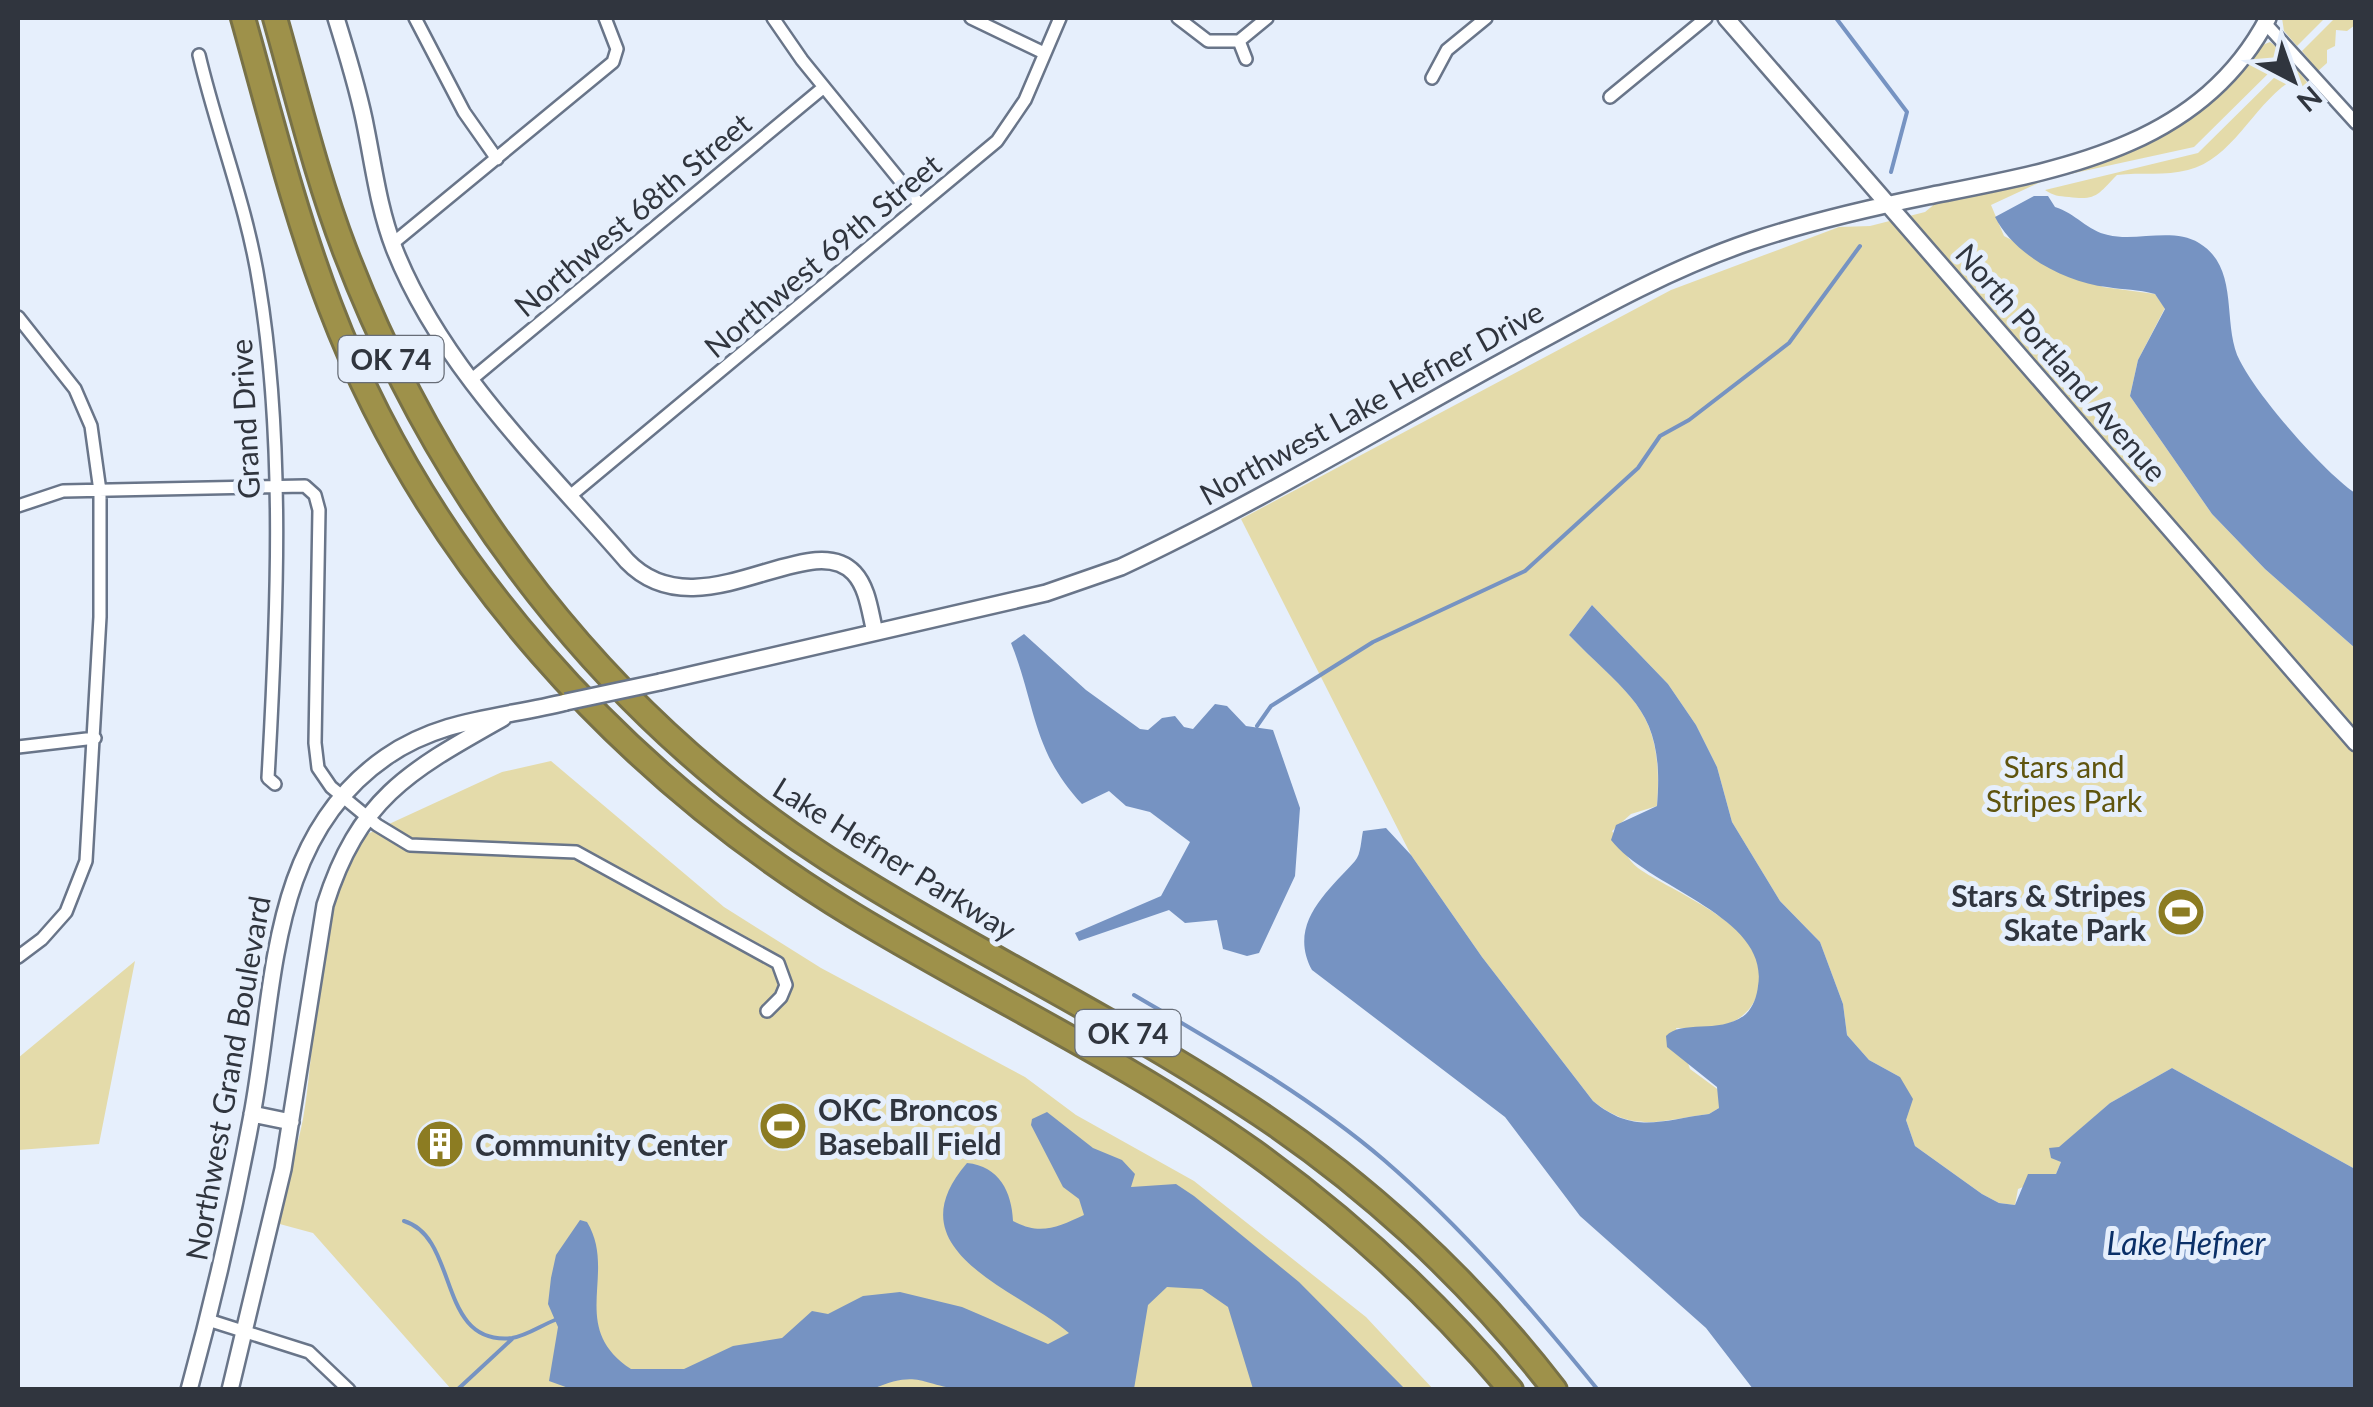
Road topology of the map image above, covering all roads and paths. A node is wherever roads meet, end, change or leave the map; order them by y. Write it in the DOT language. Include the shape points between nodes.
graph roads {
  1 [pos="243,18"];
  2 [pos="276,18"];
  3 [pos="336,18"];
  4 [pos="415,18"];
  5 [pos="605,18"];
  6 [pos="773,18"];
  7 [pos="972,18"];
  8 [pos="1060,18"];
  9 [pos="1178,18"];
  10 [pos="1267,18"];
  11 [pos="1486,18"];
  12 [pos="1706,18"];
  13 [pos="1726,18"];
  14 [pos="2266,20"];
  15 [pos="1240,41"];
  16 [pos="1044,53"];
  17 [pos="199,56"];
  18 [pos="1246,58"];
  19 [pos="1432,78"];
  20 [pos="824,88"];
  21 [pos="1610,97"];
  22 [pos="2356,124"];
  23 [pos="498,159"];
  24 [pos="920,205"];
  25 [pos="1890,206"];
  26 [pos="392,244"];
  27 [pos="18,320"];
  28 [pos="472,379"];
  29 [pos="274,483"];
  30 [pos="100,491"];
  31 [pos="570,496"];
  32 [pos="18,506"];
  33 [pos="874,632"];
  34 [pos="514,715"];
  35 [pos="95,738"];
  36 [pos="2356,743"];
  37 [pos="18,747"];
  38 [pos="275,784"];
  39 [pos="342,798"];
  40 [pos="366,818"];
  41 [pos="18,957"];
  42 [pos="766,1011"];
  43 [pos="252,1114"];
  44 [pos="291,1122"];
  45 [pos="208,1320"];
  46 [pos="246,1330"];
  47 [pos="188,1390"];
  48 [pos="230,1390"];
  49 [pos="349,1390"];
  50 [pos="1511,1390"];
  51 [pos="1556,1390"];
  1 -- 50 [label="highway, OK 74" via="307,243 355,366 454,542 546,660 630,748 769,861 1200,1116 1284,1175 1417,1287"];
  2 -- 51 [label="highway, Lake Hefner Parkway / OK 74" via="333,215 384,345 484,524 592,658 675,742 801,841 1172,1058 1322,1158 1443,1264"];
  3 -- 26 [label="street"];
  4 -- 23 [label="street" via="464,112"];
  5 -- 23 [label="street" via="617,57"];
  6 -- 20 [label="street"];
  7 -- 16 [label="street"];
  8 -- 16 [label="street, Northwest 69th Street"];
  9 -- 15 [label="street" via="1208,41"];
  10 -- 15 [label="street"];
  11 -- 19 [label="street" via="1447,50"];
  12 -- 21 [label="street"];
  13 -- 25 [label="street, North Portland Avenue"];
  14 -- 22 [label="street"];
  14 -- 25 [label="street, Northwest Lake Hefner Drive" via="2209,94 2133,144"];
  15 -- 18 [label="street"];
  16 -- 24 [label="street, Northwest 69th Street" via="1025,100 997,141"];
  17 -- 29 [label="street, Grand Drive" via="260,286"];
  20 -- 24 [label="street"];
  20 -- 28 [label="street, Northwest 68th Street"];
  23 -- 26 [label="street"];
  24 -- 31 [label="street, Northwest 69th Street"];
  25 -- 33 [label="street, Northwest Lake Hefner Drive" via="1749,242 1666,276 1112,571"];
  25 -- 36 [label="street, North Portland Avenue"];
  26 -- 28 [label="street" via="417,297"];
  27 -- 30 [label="street" via="84,406"];
  28 -- 31 [label="street"];
  29 -- 30 [label="street"];
  29 -- 38 [label="street, Grand Drive" via="268,778"];
  29 -- 39 [label="street" via="305,486 318,502 316,760"];
  30 -- 32 [label="street" via="44,495"];
  30 -- 35 [label="street"];
  31 -- 33 [label="street" via="636,570 665,587 694,589 812,562 840,564 861,582"];
  33 -- 34 [label="street, Northwest Grand Boulevard, bridge"];
  34 -- 39 [label="street, Northwest Grand Boulevard" via="472,718 421,736 370,769"];
  34 -- 40 [label="street, Northwest Grand Boulevard" via="422,762"];
  35 -- 37 [label="street"];
  35 -- 41 [label="street" via="86,861 66,912"];
  39 -- 40 [label="street"];
  39 -- 43 [label="street, Northwest Grand Boulevard" via="308,845 286,895"];
  40 -- 42 [label="street" via="410,845 557,849 588,856 778,963 786,985"];
  40 -- 44 [label="street, Northwest Grand Boulevard" via="324,905"];
  43 -- 44 [label="street"];
  43 -- 45 [label="street, Northwest Grand Boulevard"];
  44 -- 46 [label="street, Northwest Grand Boulevard"];
  45 -- 46 [label="street"];
  45 -- 47 [label="street, Northwest Grand Boulevard"];
  46 -- 48 [label="street, Northwest Grand Boulevard"];
  46 -- 49 [label="street" via="309,1352"];
}
